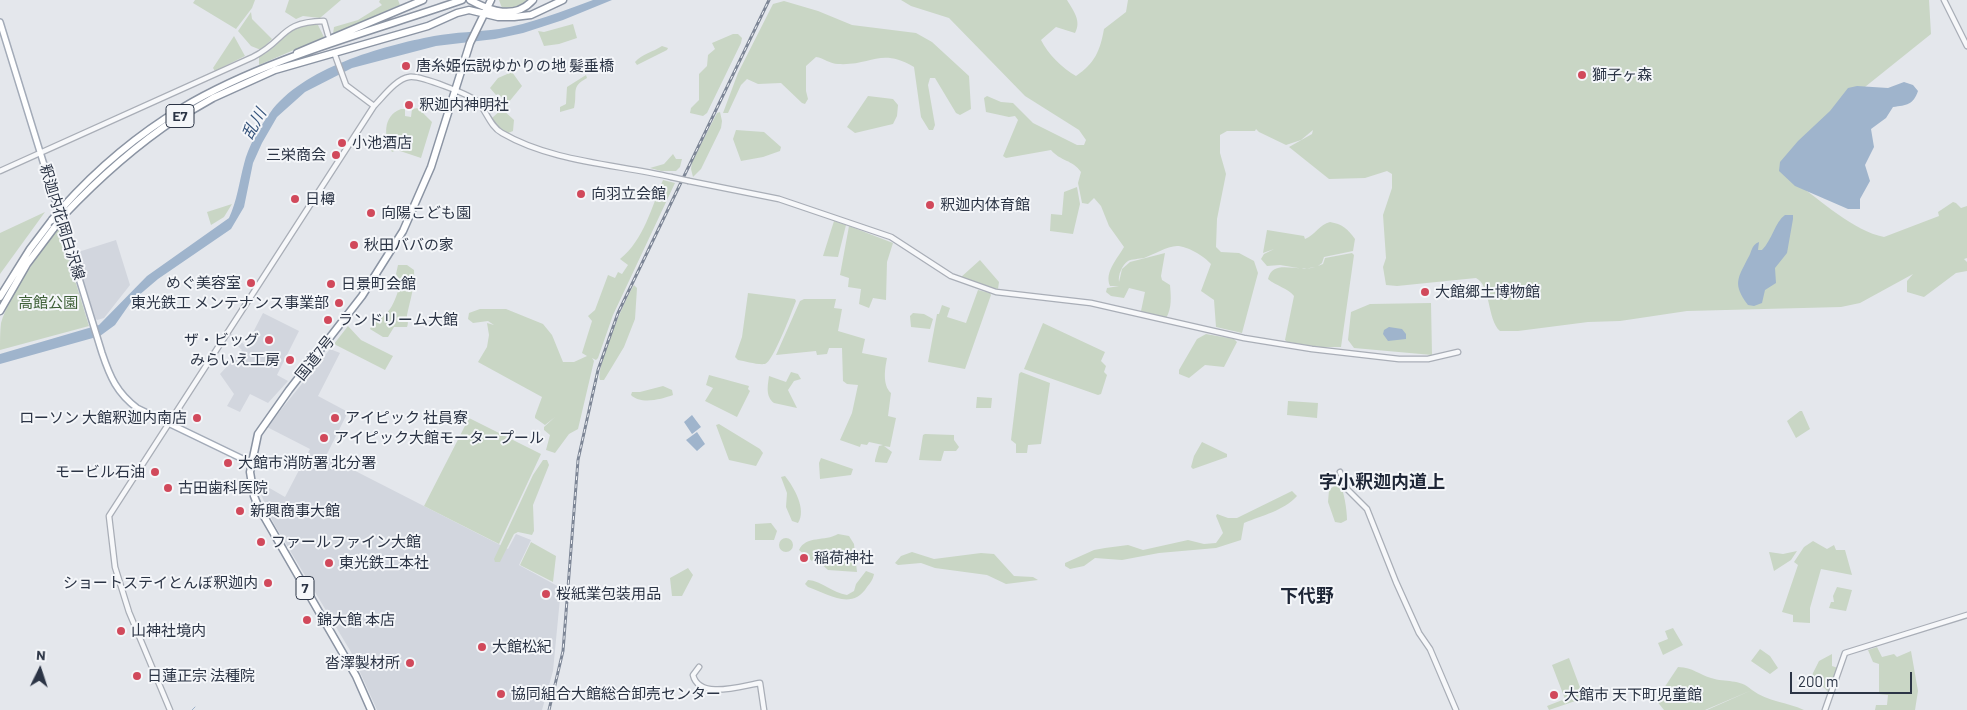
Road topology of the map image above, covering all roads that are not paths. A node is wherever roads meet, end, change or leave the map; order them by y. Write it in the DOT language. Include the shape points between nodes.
graph roads {
  1 [pos="424,0"];
  2 [pos="462,0"];
  3 [pos="470,0"];
  4 [pos="492,0"];
  5 [pos="533,0"];
  6 [pos="563,0"];
  7 [pos="1944,0"];
  8 [pos="486,10"];
  9 [pos="0,22"];
  10 [pos="328,35"];
  11 [pos="1967,46"];
  12 [pos="318,50"];
  13 [pos="335,55"];
  14 [pos="266,67"];
  15 [pos="455,90"];
  16 [pos="374,106"];
  17 [pos="175,120"];
  18 [pos="40,153"];
  19 [pos="0,171"];
  20 [pos="0,297"];
  21 [pos="0,311"];
  22 [pos="1458,352"];
  23 [pos="169,424"];
  24 [pos="251,463"];
  25 [pos="1340,472"];
  26 [pos="1967,615"];
  27 [pos="698,667"];
  28 [pos="170,710"];
  29 [pos="371,710"];
  30 [pos="764,710"];
  31 [pos="1456,710"];
  32 [pos="1825,710"];
  1 -- 14 [label="highway"];
  2 -- 12 [label="highway, E7"];
  3 -- 8 [label="highway"];
  4 -- 8 [label="highway, 国道7号 / 7"];
  5 -- 8 [label="highway" via="523,9 512,12"];
  6 -- 8 [label="highway" via="523,16 506,18"];
  7 -- 11 [label="street"];
  8 -- 15 [label="highway, 国道7号 / 7" via="470,43"];
  8 -- 17 [label="highway" via="464,11 419,28 295,63 232,89"];
  9 -- 18 [label="main road, 釈迦内花岡白沢線"];
  10 -- 18 [label="street" via="324,21 295,25 262,52"];
  12 -- 14 [label="highway, E7"];
  12 -- 17 [label="highway, E7" via="232,87"];
  13 -- 16 [label="street" via="346,85"];
  14 -- 20 [label="highway, E7, bridge" via="197,99 147,131 102,167 52,220"];
  15 -- 16 [label="street" via="409,77 401,80"];
  15 -- 22 [label="street, bridge" via="476,100 497,130 529,146 779,199 890,237 951,276 996,292 1091,304 1244,338 1312,349 1399,359 1428,359"];
  15 -- 24 [label="highway, 国道7号 / 7" via="431,166 403,231 348,316 262,426"];
  16 -- 23 [label="street"];
  17 -- 21 [label="highway, E7, bridge" via="92,184 27,264"];
  18 -- 19 [label="street"];
  18 -- 23 [label="main road, 釈迦内花岡白沢線" via="109,375 118,392 137,408"];
  23 -- 24 [label="main road, 釈迦内花岡白沢線"];
  23 -- 28 [label="street" via="112,510 108,522 115,567 129,612"];
  24 -- 29 [label="highway, 国道7号 / 7" via="252,486 258,506 350,664"];
  25 -- 31 [label="street" via="1347,489 1367,509 1396,582"];
  26 -- 32 [label="street" via="1845,653"];
  27 -- 30 [label="street" via="694,678 711,691 760,683"];
}
